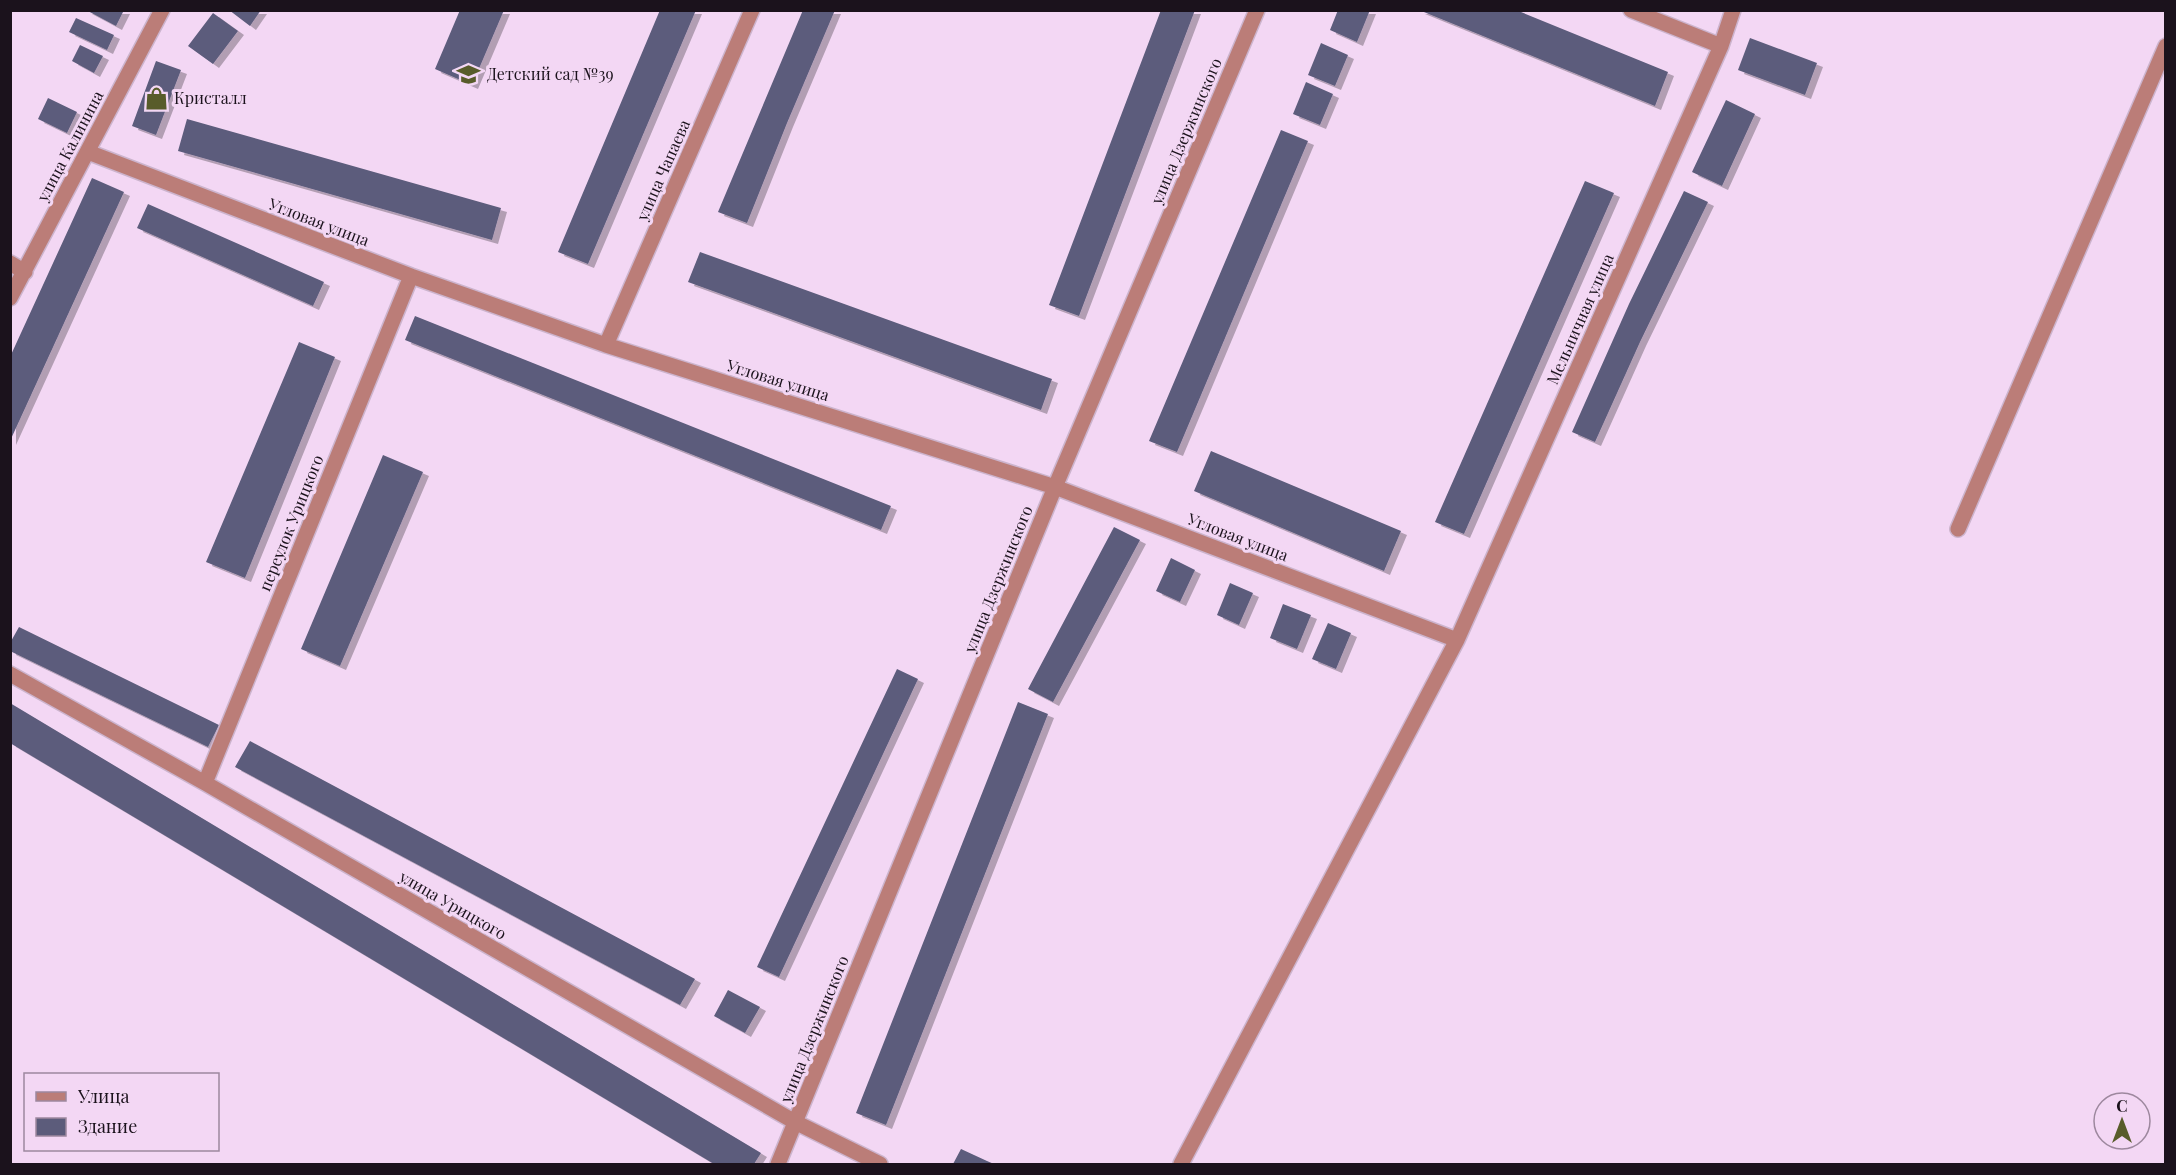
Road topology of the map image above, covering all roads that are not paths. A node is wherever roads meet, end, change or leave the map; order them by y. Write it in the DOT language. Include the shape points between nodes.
graph roads {
  1 [pos="162,10"];
  2 [pos="752,10"];
  3 [pos="1257,10"];
  4 [pos="1631,10"];
  5 [pos="1733,10"];
  6 [pos="1721,46"];
  7 [pos="2166,46"];
  8 [pos="88,152"];
  9 [pos="10,263"];
  10 [pos="25,272"];
  11 [pos="411,276"];
  12 [pos="10,298"];
  13 [pos="606,345"];
  14 [pos="1055,486"];
  15 [pos="1958,529"];
  16 [pos="1457,640"];
  17 [pos="10,674"];
  18 [pos="205,783"];
  19 [pos="795,1122"];
  20 [pos="778,1164"];
  21 [pos="880,1164"];
  22 [pos="1181,1164"];
  1 -- 8 [label="street, улица Калинина"];
  2 -- 13 [label="street, улица Чапаева"];
  3 -- 14 [label="street, улица Дзержинского"];
  4 -- 6 [label="street"];
  5 -- 6 [label="street, Мельничная улица"];
  6 -- 16 [label="street, Мельничная улица"];
  7 -- 15 [label="street"];
  8 -- 10 [label="street, улица Калинина"];
  8 -- 11 [label="street, Угловая улица"];
  9 -- 10 [label="street"];
  10 -- 12 [label="street, улица Калинина"];
  11 -- 13 [label="street, Угловая улица"];
  11 -- 18 [label="street, переулок Урицкого"];
  13 -- 14 [label="street, Угловая улица"];
  14 -- 16 [label="street, Угловая улица"];
  14 -- 19 [label="street, улица Дзержинского"];
  16 -- 22 [label="street, Мельничная улица"];
  17 -- 18 [label="street, улица Урицкого"];
  18 -- 19 [label="street, улица Урицкого"];
  19 -- 20 [label="street, улица Дзержинского"];
  19 -- 21 [label="street, улица Урицкого"];
}
